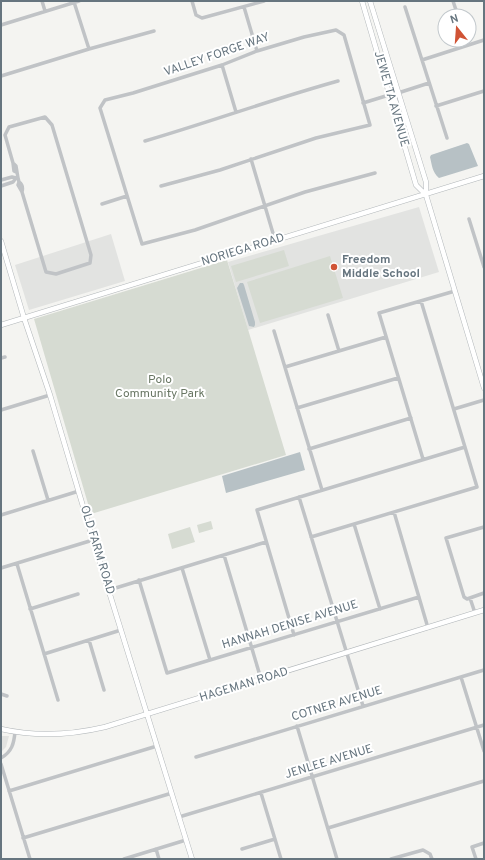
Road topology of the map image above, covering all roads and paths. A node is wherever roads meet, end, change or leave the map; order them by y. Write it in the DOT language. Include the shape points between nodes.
graph roads {
  1 [pos="42,1"];
  2 [pos="79,1"];
  3 [pos="192,1"];
  4 [pos="264,1"];
  5 [pos="362,1"];
  6 [pos="370,1"];
  7 [pos="74,2"];
  8 [pos="244,7"];
  9 [pos="405,7"];
  10 [pos="45,11"];
  11 [pos="1,25"];
  12 [pos="154,31"];
  13 [pos="461,48"];
  14 [pos="89,49"];
  15 [pos="257,51"];
  16 [pos="380,60"];
  17 [pos="422,60"];
  18 [pos="222,65"];
  19 [pos="1,76"];
  20 [pos="338,81"];
  21 [pos="429,83"];
  22 [pos="484,91"];
  23 [pos="398,93"];
  24 [pos="390,95"];
  25 [pos="364,103"];
  26 [pos="436,106"];
  27 [pos="236,112"];
  28 [pos="407,124"];
  29 [pos="447,138"];
  30 [pos="145,141"];
  31 [pos="251,159"];
  32 [pos="375,173"];
  33 [pos="484,176"];
  34 [pos="17,179"];
  35 [pos="1,180"];
  36 [pos="1,186"];
  37 [pos="161,186"];
  38 [pos="426,195"];
  39 [pos="127,196"];
  40 [pos="102,204"];
  41 [pos="265,206"];
  42 [pos="470,219"];
  43 [pos="275,240"];
  44 [pos="1,241"];
  45 [pos="484,267"];
  46 [pos="455,291"];
  47 [pos="421,301"];
  48 [pos="328,315"];
  49 [pos="24,318"];
  50 [pos="1,324"];
  51 [pos="274,331"];
  52 [pos="386,337"];
  53 [pos="339,351"];
  54 [pos="285,367"];
  55 [pos="398,378"];
  56 [pos="484,388"];
  57 [pos="50,396"];
  58 [pos="484,400"];
  59 [pos="297,408"];
  60 [pos="1,410"];
  61 [pos="454,410"];
  62 [pos="411,418"];
  63 [pos="465,447"];
  64 [pos="309,449"];
  65 [pos="34,452"];
  66 [pos="423,459"];
  67 [pos="322,490"];
  68 [pos="79,491"];
  69 [pos="299,497"];
  70 [pos="48,500"];
  71 [pos="394,512"];
  72 [pos="1,515"];
  73 [pos="354,524"];
  74 [pos="484,527"];
  75 [pos="311,537"];
  76 [pos="93,540"];
  77 [pos="266,542"];
  78 [pos="224,555"];
  79 [pos="17,564"];
  80 [pos="1,568"];
  81 [pos="182,568"];
  82 [pos="139,580"];
  83 [pos="109,590"];
  84 [pos="484,593"];
  85 [pos="78,594"];
  86 [pos="419,597"];
  87 [pos="470,598"];
  88 [pos="30,609"];
  89 [pos="380,609"];
  90 [pos="484,610"];
  91 [pos="475,613"];
  92 [pos="337,622"];
  93 [pos="428,628"];
  94 [pos="121,630"];
  95 [pos="294,634"];
  96 [pos="89,640"];
  97 [pos="252,647"];
  98 [pos="44,654"];
  99 [pos="347,654"];
  100 [pos="210,660"];
  101 [pos="484,670"];
  102 [pos="461,677"];
  103 [pos="261,679"];
  104 [pos="104,690"];
  105 [pos="1,694"];
  106 [pos="8,696"];
  107 [pos="58,700"];
  108 [pos="363,706"];
  109 [pos="147,714"];
  110 [pos="484,725"];
  111 [pos="297,726"];
  112 [pos="477,728"];
  113 [pos="1,729"];
  114 [pos="15,732"];
  115 [pos="158,746"];
  116 [pos="484,751"];
  117 [pos="196,757"];
  118 [pos="1,758"];
  119 [pos="1,764"];
  120 [pos="313,777"];
  121 [pos="484,781"];
  122 [pos="10,791"];
  123 [pos="172,793"];
  124 [pos="261,793"];
  125 [pos="179,817"];
  126 [pos="328,828"];
  127 [pos="23,838"];
  128 [pos="275,839"];
  129 [pos="186,840"];
  130 [pos="484,843"];
  131 [pos="156,849"];
  132 [pos="242,849"];
  133 [pos="30,859"];
  134 [pos="124,859"];
  135 [pos="159,859"];
  136 [pos="192,859"];
  137 [pos="281,859"];
  138 [pos="337,859"];
  139 [pos="391,859"];
  140 [pos="432,859"];
  141 [pos="476,859"];
  1 -- 10 [label="street"];
  2 -- 7 [label="street"];
  3 -- 8 [label="street" via="196,14 202,18"];
  4 -- 8 [label="street"];
  5 -- 16 [label="street, JEWETTA AVENUE"];
  6 -- 23 [label="street, JEWETTA AVENUE"];
  7 -- 10 [label="street"];
  7 -- 14 [label="street"];
  8 -- 15 [label="street"];
  9 -- 17 [label="street"];
  10 -- 11 [label="street"];
  12 -- 14 [label="street"];
  13 -- 17 [label="street"];
  14 -- 19 [label="street"];
  15 -- 18 [label="street, VALLEY FORGE WAY"];
  15 -- 25 [label="street, VALLEY FORGE WAY" via="336,30 344,35"];
  16 -- 23 [label="street" via="386,66 393,87"];
  16 -- 24 [label="street, JEWETTA AVENUE"];
  17 -- 21 [label="street"];
  18 -- 27 [label="street"];
  18 -- 39 [label="street, VALLEY FORGE WAY" via="105,100 100,108"];
  20 -- 27 [label="street"];
  21 -- 23 [label="street"];
  21 -- 26 [label="street"];
  22 -- 26 [label="street"];
  23 -- 28 [label="street, JEWETTA AVENUE"];
  24 -- 25 [label="street"];
  24 -- 28 [label="street" via="394,97 401,117"];
  24 -- 38 [label="street, JEWETTA AVENUE" via="416,185"];
  25 -- 31 [label="street" via="370,125 316,138"];
  26 -- 29 [label="street"];
  27 -- 30 [label="street"];
  28 -- 38 [label="street, JEWETTA AVENUE" via="426,182"];
  31 -- 37 [label="street"];
  31 -- 41 [label="street"];
  32 -- 41 [label="street" via="331,184"];
  33 -- 38 [label="street, NORIEGA ROAD"];
  34 -- 34 [label="street" via="16,166 5,135 9,127 45,117 52,124 91,255 90,263 56,274 46,272"];
  34 -- 35 [label="street" via="12,177"];
  34 -- 36 [label="street"];
  38 -- 43 [label="street, NORIEGA ROAD"];
  38 -- 46 [label="street, JEWETTA AVENUE"];
  39 -- 40 [label="street"];
  39 -- 41 [label="street" via="142,244 195,230"];
  41 -- 43 [label="street"];
  42 -- 45 [label="street"];
  43 -- 49 [label="street, NORIEGA ROAD"];
  44 -- 49 [label="street, OLD FARM ROAD"];
  46 -- 47 [label="street"];
  46 -- 56 [label="street, JEWETTA AVENUE"];
  47 -- 52 [label="street" via="379,313"];
  47 -- 61 [label="street"];
  48 -- 53 [label="street"];
  49 -- 50 [label="street, NORIEGA ROAD"];
  49 -- 57 [label="street, OLD FARM ROAD"];
  51 -- 54 [label="street"];
  52 -- 53 [label="street"];
  52 -- 55 [label="street"];
  53 -- 54 [label="street"];
  54 -- 59 [label="street"];
  55 -- 59 [label="street"];
  55 -- 62 [label="street"];
  57 -- 60 [label="street"];
  57 -- 68 [label="street, OLD FARM ROAD"];
  58 -- 61 [label="street"];
  59 -- 64 [label="street"];
  61 -- 63 [label="street"];
  62 -- 64 [label="street"];
  62 -- 66 [label="street"];
  63 -- 66 [label="street"];
  63 -- 71 [label="street" via="478,487"];
  64 -- 67 [label="street"];
  65 -- 70 [label="street"];
  66 -- 67 [label="street"];
  67 -- 69 [label="street"];
  68 -- 70 [label="street"];
  68 -- 76 [label="street, OLD FARM ROAD"];
  69 -- 75 [label="street"];
  69 -- 77 [label="street" via="256,510"];
  70 -- 72 [label="street"];
  71 -- 73 [label="street"];
  71 -- 86 [label="street"];
  73 -- 75 [label="street"];
  73 -- 89 [label="street"];
  74 -- 87 [label="street" via="446,538 464,597"];
  75 -- 92 [label="street"];
  76 -- 79 [label="street"];
  76 -- 83 [label="street, OLD FARM ROAD"];
  77 -- 78 [label="street"];
  77 -- 95 [label="street"];
  78 -- 81 [label="street"];
  78 -- 97 [label="street"];
  79 -- 80 [label="street"];
  79 -- 88 [label="street"];
  81 -- 82 [label="street"];
  81 -- 100 [label="street"];
  82 -- 83 [label="street"];
  82 -- 100 [label="street, HANNAH DENISE AVENUE" via="167,673"];
  83 -- 94 [label="street, OLD FARM ROAD"];
  84 -- 87 [label="street"];
  85 -- 88 [label="street"];
  86 -- 89 [label="street, HANNAH DENISE AVENUE"];
  86 -- 93 [label="street"];
  87 -- 91 [label="street"];
  88 -- 98 [label="street"];
  89 -- 92 [label="street, HANNAH DENISE AVENUE"];
  90 -- 91 [label="street, HAGEMAN ROAD"];
  91 -- 93 [label="street, HAGEMAN ROAD"];
  92 -- 95 [label="street, HANNAH DENISE AVENUE"];
  92 -- 99 [label="street"];
  93 -- 99 [label="street, HAGEMAN ROAD"];
  94 -- 96 [label="street"];
  94 -- 109 [label="street, OLD FARM ROAD"];
  95 -- 97 [label="street, HANNAH DENISE AVENUE"];
  96 -- 98 [label="street"];
  96 -- 104 [label="street"];
  97 -- 100 [label="street, HANNAH DENISE AVENUE"];
  97 -- 103 [label="street"];
  98 -- 107 [label="street"];
  99 -- 103 [label="street, HAGEMAN ROAD"];
  99 -- 108 [label="street"];
  101 -- 102 [label="street, COTNER AVENUE"];
  102 -- 108 [label="street, COTNER AVENUE"];
  102 -- 112 [label="street"];
  103 -- 109 [label="street, HAGEMAN ROAD"];
  105 -- 106 [label="street"];
  108 -- 111 [label="street, COTNER AVENUE"];
  109 -- 114 [label="street, HAGEMAN ROAD" via="77,733"];
  109 -- 115 [label="street, OLD FARM ROAD"];
  110 -- 112 [label="street, JENLEE AVENUE"];
  111 -- 117 [label="street, COTNER AVENUE"];
  111 -- 120 [label="street"];
  112 -- 116 [label="street"];
  112 -- 120 [label="street, JENLEE AVENUE"];
  113 -- 114 [label="street, HAGEMAN ROAD"];
  114 -- 118 [label="street" via="12,747"];
  115 -- 122 [label="street"];
  115 -- 123 [label="street, OLD FARM ROAD"];
  119 -- 122 [label="street"];
  120 -- 124 [label="street, JENLEE AVENUE"];
  120 -- 126 [label="street"];
  121 -- 126 [label="street"];
  122 -- 127 [label="street"];
  123 -- 125 [label="street, OLD FARM ROAD"];
  123 -- 127 [label="street"];
  124 -- 125 [label="street, JENLEE AVENUE"];
  124 -- 128 [label="street"];
  125 -- 129 [label="street, OLD FARM ROAD"];
  126 -- 138 [label="street"];
  127 -- 133 [label="street"];
  128 -- 132 [label="street"];
  128 -- 137 [label="street"];
  129 -- 131 [label="street"];
  129 -- 136 [label="street, OLD FARM ROAD"];
  130 -- 141 [label="street" via="472,846"];
  131 -- 134 [label="street"];
  131 -- 135 [label="street"];
  139 -- 140 [label="street" via="422,850 430,854"];
}
